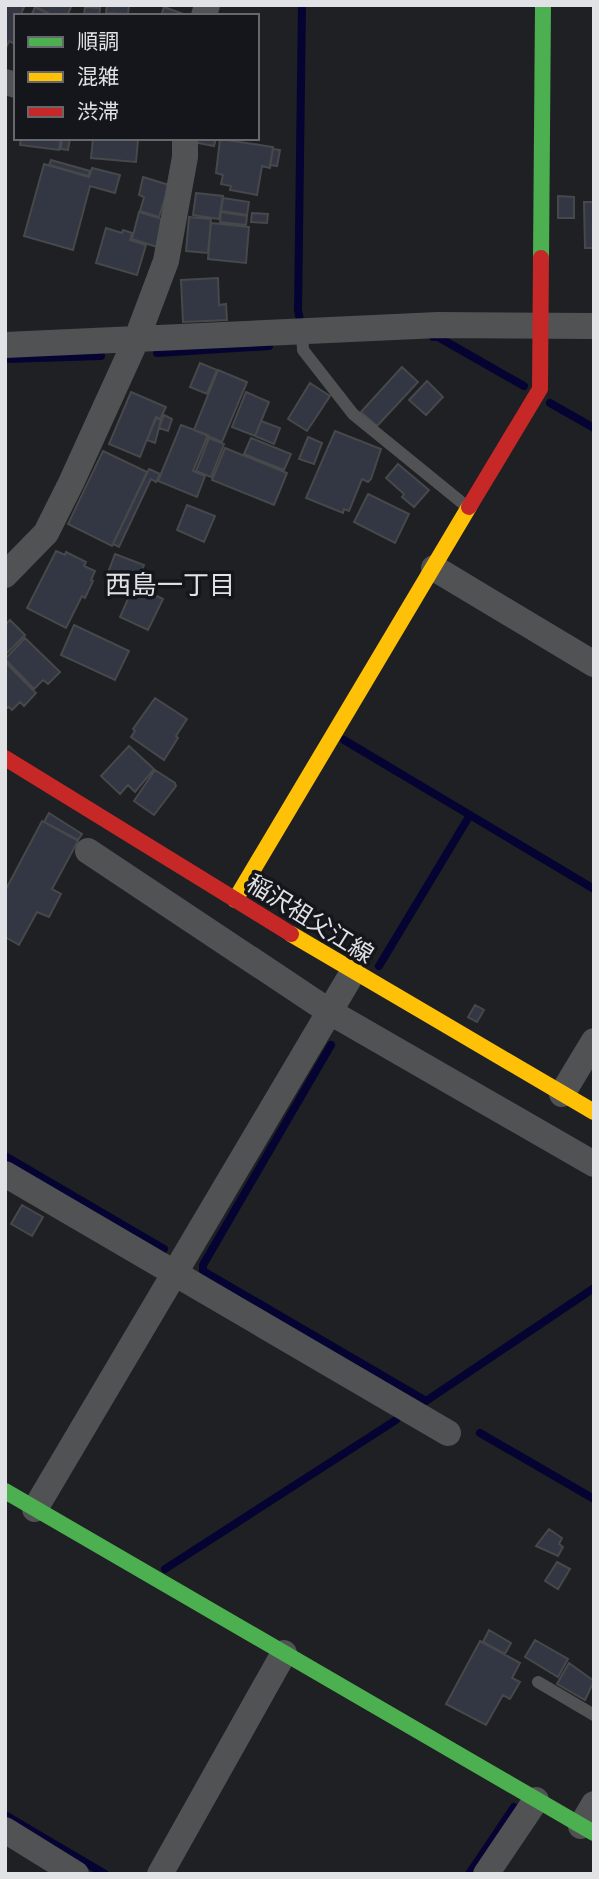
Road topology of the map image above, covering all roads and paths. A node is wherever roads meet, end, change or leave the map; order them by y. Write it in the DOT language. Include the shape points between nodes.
graph roads {
  1 [pos="543,5"];
  2 [pos="185,140"];
  3 [pos="540,325"];
  4 [pos="594,326"];
  5 [pos="302,331"];
  6 [pos="136,338"];
  7 [pos="5,345"];
  8 [pos="469,508"];
  9 [pos="433,568"];
  10 [pos="5,575"];
  11 [pos="594,664"];
  12 [pos="5,758"];
  13 [pos="88,852"];
  14 [pos="235,900"];
  15 [pos="353,972"];
  16 [pos="330,1012"];
  17 [pos="594,1041"];
  18 [pos="562,1094"];
  19 [pos="594,1112"];
  20 [pos="594,1164"];
  21 [pos="5,1174"];
  22 [pos="175,1273"];
  23 [pos="448,1433"];
  24 [pos="5,1491"];
  25 [pos="35,1509"];
  26 [pos="284,1653"];
  27 [pos="537,1682"];
  28 [pos="594,1715"];
  29 [pos="536,1800"];
  30 [pos="590,1821"];
  31 [pos="5,1830"];
  32 [pos="76,1874"];
  33 [pos="160,1874"];
  34 [pos="486,1874"];
  1 -- 3 [label="street"];
  2 -- 6 [label="street" via="166,261"];
  3 -- 4 [label="street"];
  3 -- 5 [label="street"];
  3 -- 8 [label="street" via="540,388"];
  5 -- 6 [label="street"];
  5 -- 8 [label="lane" via="303,351 353,414"];
  6 -- 7 [label="street"];
  6 -- 10 [label="street" via="46,533"];
  8 -- 9 [label="street"];
  9 -- 11 [label="street"];
  9 -- 14 [label="street"];
  12 -- 14 [label="street, 稲沢祖父江線"];
  13 -- 16 [label="street"];
  14 -- 15 [label="street, 稲沢祖父江線"];
  15 -- 16 [label="street"];
  15 -- 18 [label="street, 稲沢祖父江線"];
  16 -- 20 [label="street"];
  16 -- 22 [label="street"];
  17 -- 18 [label="street"];
  18 -- 19 [label="street, 稲沢祖父江線"];
  21 -- 22 [label="street"];
  22 -- 23 [label="street"];
  22 -- 25 [label="street"];
  24 -- 25 [label="street"];
  25 -- 26 [label="street"];
  26 -- 29 [label="street"];
  26 -- 33 [label="street"];
  27 -- 28 [label="lane"];
  29 -- 30 [label="street"];
  29 -- 34 [label="street"];
  31 -- 32 [label="street"];
}
